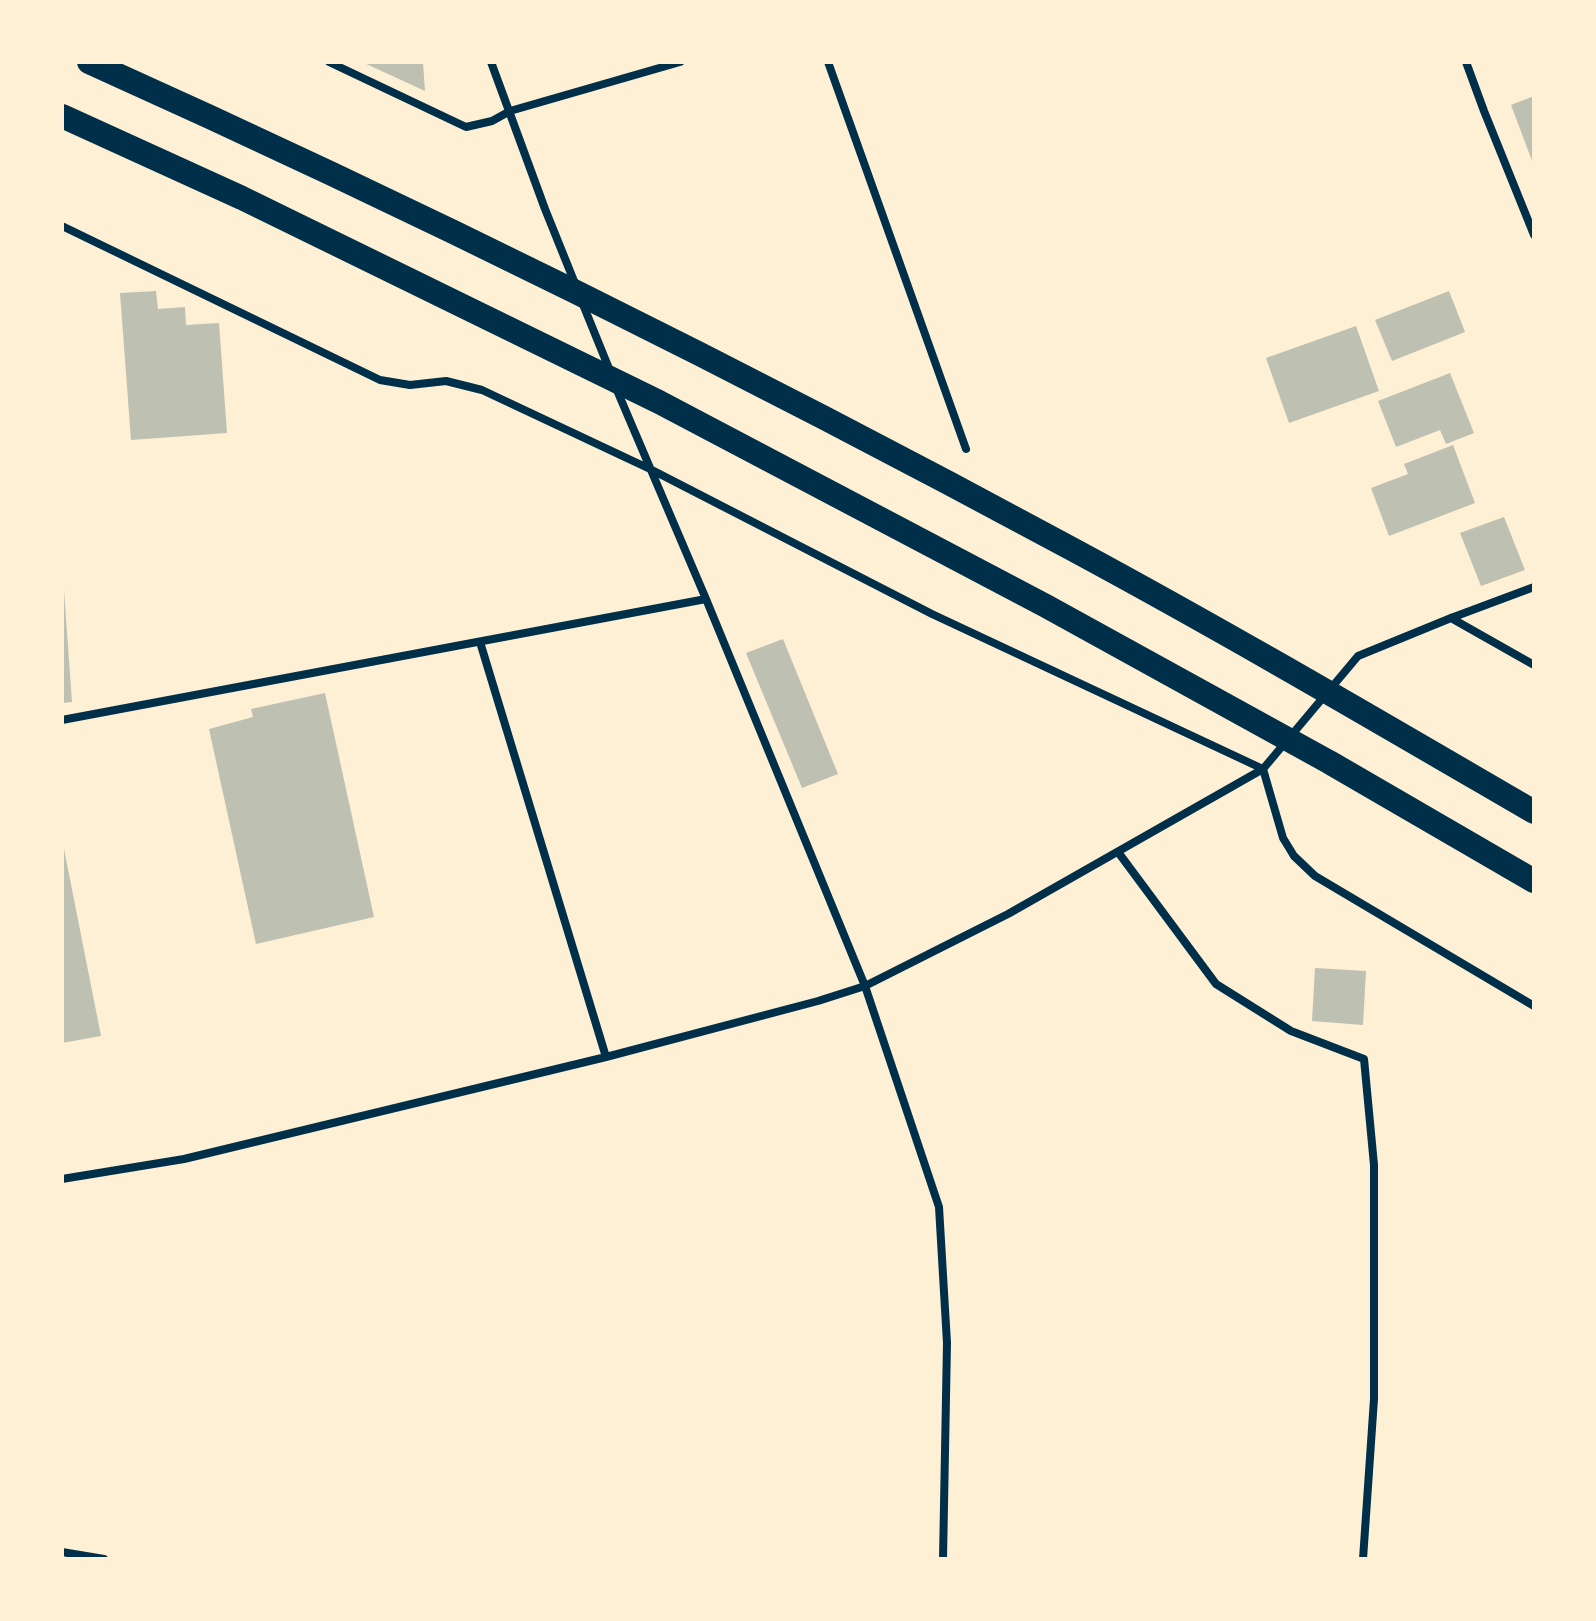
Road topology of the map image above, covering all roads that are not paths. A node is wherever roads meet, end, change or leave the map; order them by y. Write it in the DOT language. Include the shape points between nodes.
graph roads {
  1 [pos="89,62"];
  2 [pos="329,62"];
  3 [pos="491,62"];
  4 [pos="680,62"];
  5 [pos="828,62"];
  6 [pos="1466,62"];
  7 [pos="510,111"];
  8 [pos="62,116"];
  9 [pos="62,226"];
  10 [pos="1534,235"];
  11 [pos="966,449"];
  12 [pos="650,469"];
  13 [pos="1534,587"];
  14 [pos="706,599"];
  15 [pos="1451,618"];
  16 [pos="480,642"];
  17 [pos="1534,665"];
  18 [pos="62,720"];
  19 [pos="1263,769"];
  20 [pos="1534,812"];
  21 [pos="1118,852"];
  22 [pos="1534,881"];
  23 [pos="865,986"];
  24 [pos="1534,1006"];
  25 [pos="606,1057"];
  26 [pos="62,1179"];
  27 [pos="62,1552"];
  28 [pos="104,1559"];
  29 [pos="943,1559"];
  30 [pos="1363,1559"];
  1 -- 20 [label="highway" via="268,142 685,345 1045,535"];
  2 -- 7 [label="street" via="466,127"];
  3 -- 7 [label="street"];
  4 -- 7 [label="street"];
  5 -- 11 [label="street"];
  6 -- 10 [label="street"];
  7 -- 12 [label="street"];
  8 -- 22 [label="highway" via="659,402 1046,606"];
  9 -- 12 [label="street" via="380,380 410,385 446,381 482,390"];
  12 -- 14 [label="street"];
  12 -- 19 [label="street" via="932,614"];
  13 -- 15 [label="street"];
  14 -- 16 [label="street"];
  14 -- 23 [label="street"];
  15 -- 17 [label="street"];
  15 -- 19 [label="street" via="1358,656"];
  16 -- 18 [label="street"];
  16 -- 25 [label="street"];
  19 -- 21 [label="street"];
  19 -- 24 [label="street" via="1283,838 1315,876"];
  21 -- 23 [label="street"];
  21 -- 30 [label="street" via="1216,984 1291,1031 1364,1059 1374,1165 1374,1399"];
  23 -- 25 [label="street"];
  23 -- 29 [label="street" via="939,1207 947,1343"];
  25 -- 26 [label="street" via="184,1159"];
  27 -- 28 [label="street"];
}
